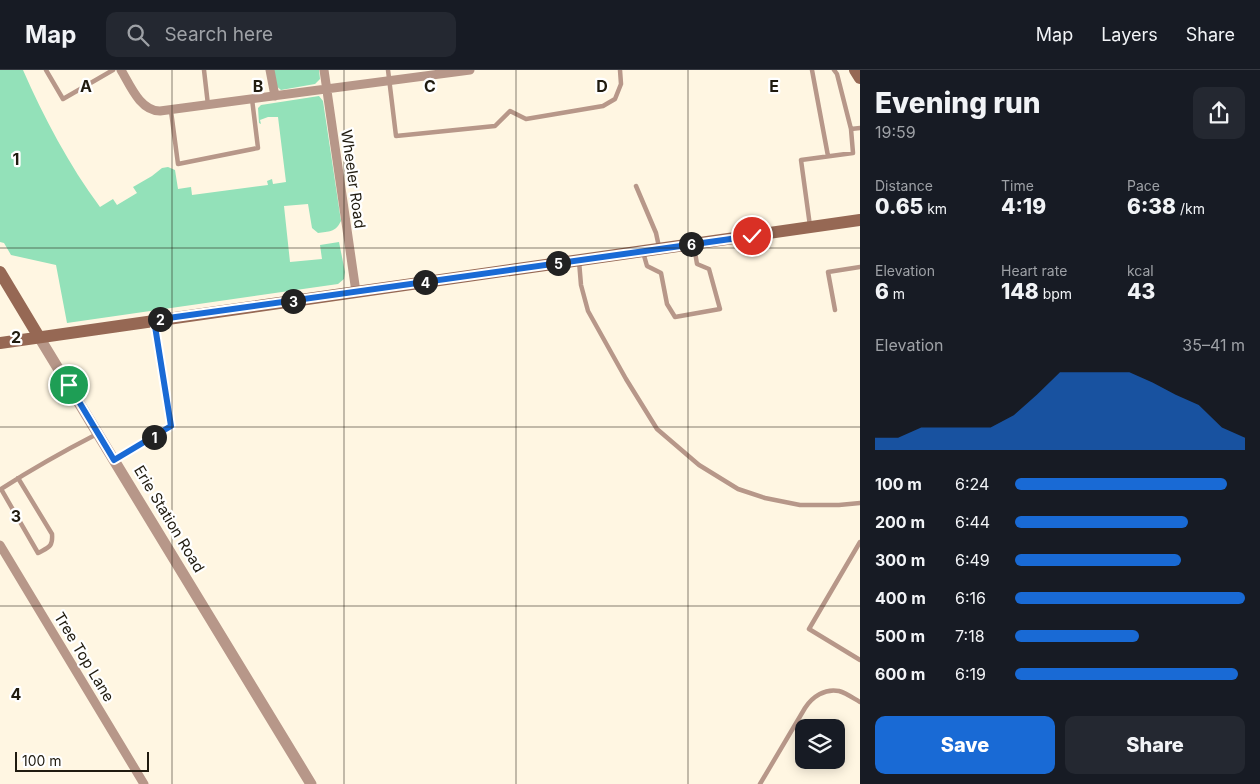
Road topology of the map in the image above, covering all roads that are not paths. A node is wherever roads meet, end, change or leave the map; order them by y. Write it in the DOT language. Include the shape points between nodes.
graph roads {
  1 [pos="46,70"];
  2 [pos="114,70"];
  3 [pos="121,70"];
  4 [pos="204,70"];
  5 [pos="270,70"];
  6 [pos="324,70"];
  7 [pos="388,70"];
  8 [pos="470,70"];
  9 [pos="620,70"];
  10 [pos="812,70"];
  11 [pos="834,70"];
  12 [pos="855,70"];
  13 [pos="441,72"];
  14 [pos="860,77"];
  15 [pos="389,81"];
  16 [pos="327,89"];
  17 [pos="275,96"];
  18 [pos="252,99"];
  19 [pos="208,105"];
  20 [pos="171,110"];
  21 [pos="860,128"];
  22 [pos="851,129"];
  23 [pos="828,156"];
  24 [pos="636,186"];
  25 [pos="860,220"];
  26 [pos="810,227"];
  27 [pos="693,244"];
  28 [pos="660,248"];
  29 [pos="643,251"];
  30 [pos="579,260"];
  31 [pos="860,267"];
  32 [pos="0,272"];
  33 [pos="356,292"];
  34 [pos="835,310"];
  35 [pos="154,320"];
  36 [pos="39,337"];
  37 [pos="0,342"];
  38 [pos="98,433"];
  39 [pos="114,460"];
  40 [pos="18,478"];
  41 [pos="860,503"];
  42 [pos="860,542"];
  43 [pos="0,544"];
  44 [pos="860,660"];
  45 [pos="860,702"];
  46 [pos="144,784"];
  47 [pos="311,784"];
  48 [pos="760,784"];
  1 -- 2 [label="lane" via="63,99"];
  3 -- 20 [label="street" via="146,108"];
  4 -- 19 [label="lane"];
  5 -- 17 [label="street"];
  6 -- 16 [label="street, Wheeler Road"];
  7 -- 15 [label="lane"];
  8 -- 13 [label="street"];
  9 -- 15 [label="lane" via="622,84 616,99 603,106 526,119 510,111 495,126 396,136"];
  10 -- 23 [label="lane"];
  11 -- 22 [label="lane"];
  12 -- 14 [label="main road"];
  13 -- 15 [label="street"];
  15 -- 16 [label="street"];
  16 -- 17 [label="street"];
  16 -- 33 [label="street, Wheeler Road"];
  17 -- 18 [label="street"];
  18 -- 19 [label="street"];
  18 -- 20 [label="lane" via="258,148 178,164"];
  19 -- 20 [label="street"];
  21 -- 22 [label="lane"];
  22 -- 23 [label="lane" via="853,153"];
  23 -- 26 [label="lane" via="801,160"];
  24 -- 28 [label="lane"];
  25 -- 26 [label="main road"];
  26 -- 27 [label="main road"];
  27 -- 28 [label="main road"];
  27 -- 29 [label="lane" via="697,264 708,269 720,310 675,316 667,304 662,273 646,266"];
  28 -- 29 [label="main road"];
  29 -- 30 [label="main road"];
  30 -- 33 [label="main road"];
  30 -- 41 [label="lane" via="588,311 656,429 699,465 738,488 765,498 800,505"];
  31 -- 34 [label="lane" via="828,272"];
  32 -- 36 [label="main road, Erie Station Road"];
  33 -- 35 [label="main road"];
  35 -- 36 [label="main road"];
  35 -- 39 [label="lane" via="171,426"];
  36 -- 37 [label="main road"];
  36 -- 38 [label="street, Erie Station Road"];
  38 -- 39 [label="street, Erie Station Road"];
  38 -- 40 [label="lane"];
  39 -- 47 [label="street, Erie Station Road"];
  40 -- 40 [label="lane" via="0,489 38,553 53,542 52,534"];
  42 -- 44 [label="lane" via="809,629"];
  43 -- 46 [label="street, Tree Top Lane"];
  45 -- 48 [label="lane" via="837,691 824,692 813,698"];
}
